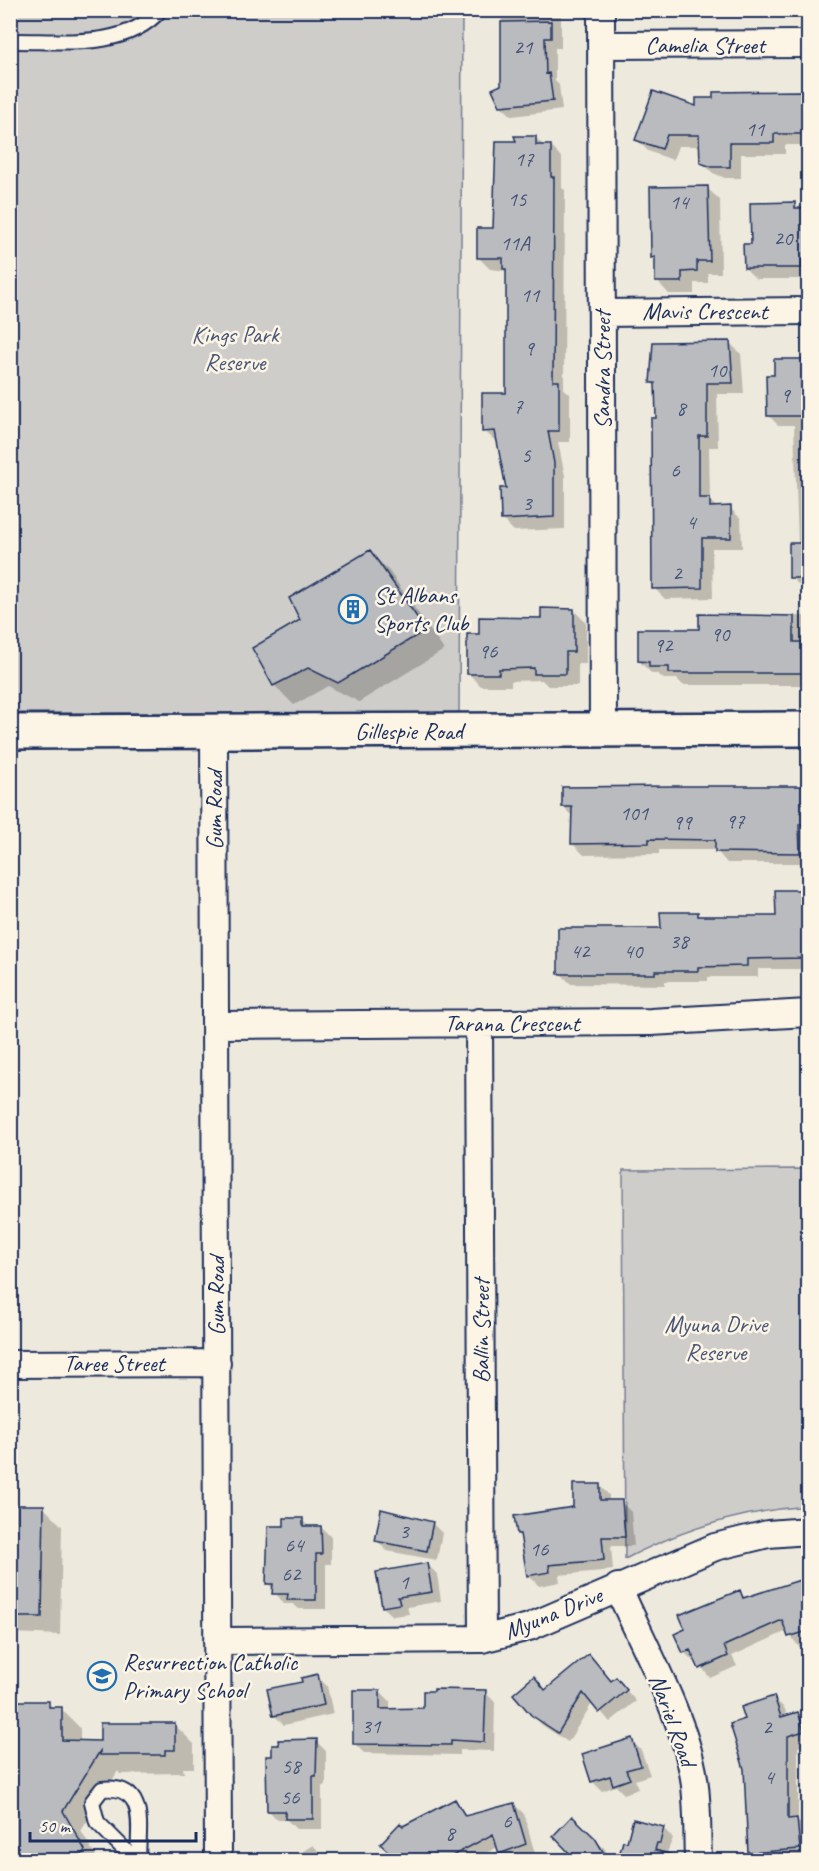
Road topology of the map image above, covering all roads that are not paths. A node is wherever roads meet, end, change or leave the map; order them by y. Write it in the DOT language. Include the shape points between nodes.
graph roads {
  1 [pos="160,10"];
  2 [pos="601,10"];
  3 [pos="10,41"];
  4 [pos="808,44"];
  5 [pos="601,45"];
  6 [pos="808,311"];
  7 [pos="602,313"];
  8 [pos="808,729"];
  9 [pos="603,730"];
  10 [pos="214,731"];
  11 [pos="10,732"];
  12 [pos="808,1013"];
  13 [pos="479,1022"];
  14 [pos="215,1025"];
  15 [pos="217,1363"];
  16 [pos="10,1364"];
  17 [pos="808,1531"];
  18 [pos="618,1587"];
  19 [pos="482,1639"];
  20 [pos="217,1641"];
  21 [pos="136,1860"];
  22 [pos="218,1860"];
  23 [pos="698,1860"];
  1 -- 3 [label="lane" via="145,25 116,37"];
  2 -- 5 [label="street, Sandra Street"];
  4 -- 5 [label="street, Camelia Street"];
  5 -- 7 [label="street, Sandra Street"];
  6 -- 7 [label="street, Mavis Crescent"];
  7 -- 9 [label="street, Sandra Street"];
  8 -- 9 [label="street, Gillespie Road"];
  9 -- 10 [label="street, Gillespie Road"];
  10 -- 11 [label="street, Gillespie Road"];
  10 -- 14 [label="street, Gum Road"];
  12 -- 13 [label="street, Tarana Crescent" via="651,1022"];
  13 -- 14 [label="street, Tarana Crescent"];
  13 -- 19 [label="street, Ballin Street"];
  14 -- 15 [label="street, Gum Road"];
  15 -- 16 [label="street, Taree Street"];
  15 -- 20 [label="street, Gum Road"];
  17 -- 18 [label="street, Myuna Drive" via="768,1534 715,1547"];
  18 -- 19 [label="street, Myuna Drive" via="529,1627"];
  18 -- 23 [label="street, Nariel Road" via="686,1748 694,1778"];
  19 -- 20 [label="street, Myuna Drive"];
  20 -- 22 [label="street, Gum Road"];
  21 -- 21 [label="lane" via="134,1797 126,1790 102,1789 92,1802 97,1822"];
}
